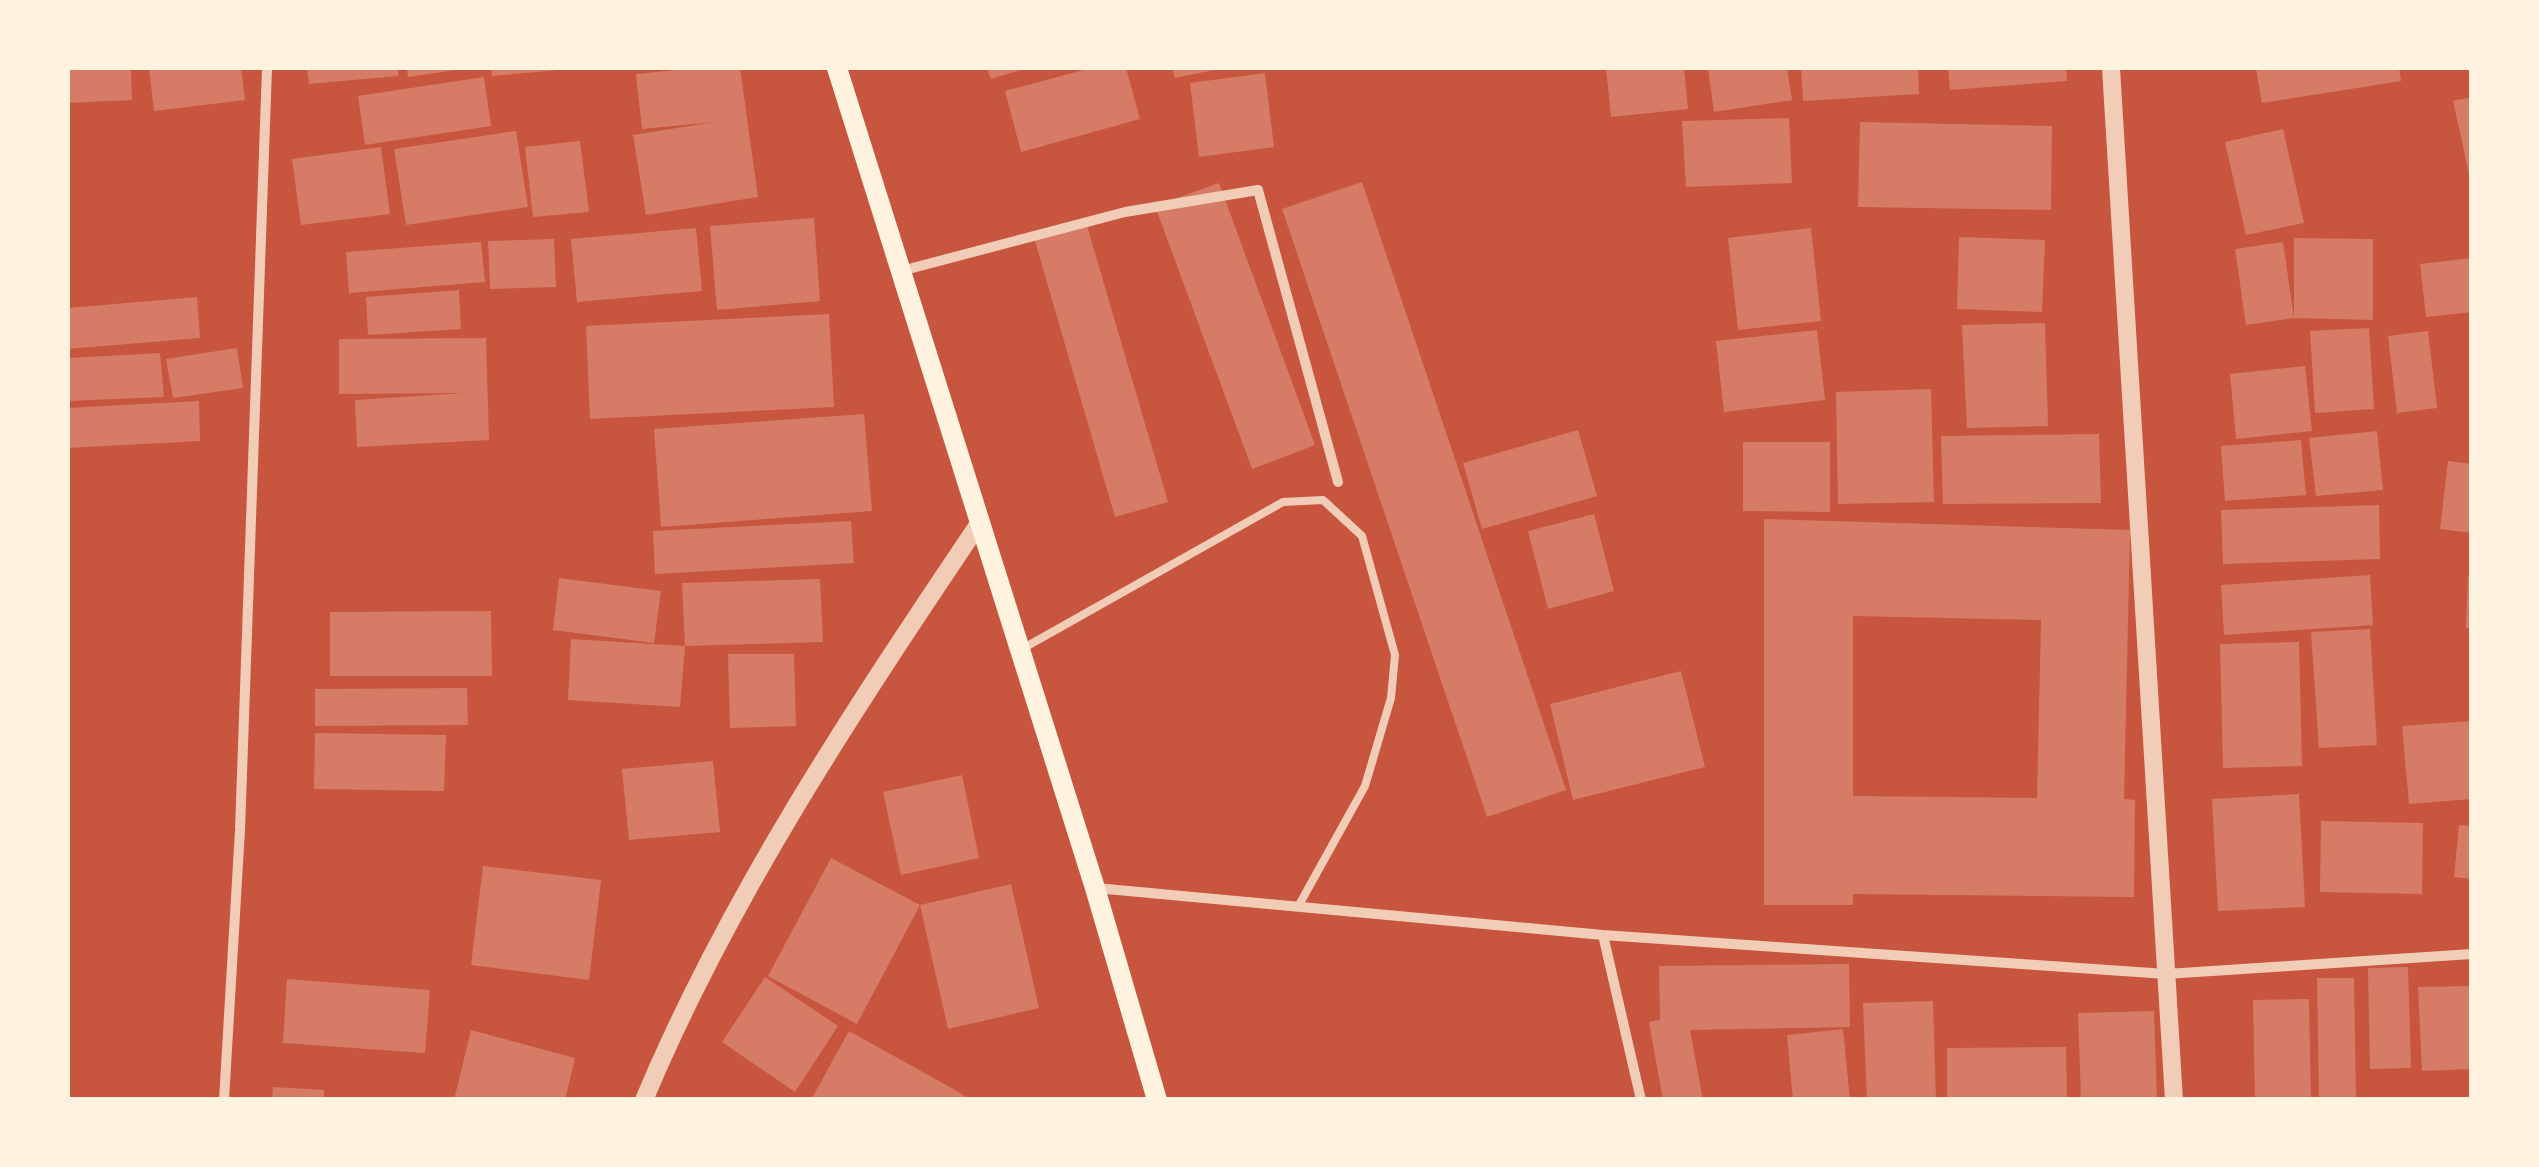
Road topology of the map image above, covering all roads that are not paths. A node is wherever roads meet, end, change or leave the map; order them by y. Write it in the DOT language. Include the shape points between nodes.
graph roads {
  1 [pos="267,68"];
  2 [pos="837,68"];
  3 [pos="2111,68"];
  4 [pos="900,271"];
  5 [pos="1338,482"];
  6 [pos="978,525"];
  7 [pos="1018,651"];
  8 [pos="1095,888"];
  9 [pos="1298,905"];
  10 [pos="1603,935"];
  11 [pos="2472,954"];
  12 [pos="2166,974"];
  13 [pos="224,1100"];
  14 [pos="644,1100"];
  15 [pos="1157,1100"];
  16 [pos="1642,1100"];
  17 [pos="2174,1100"];
  1 -- 13 [label="street"];
  2 -- 4 [label="main road"];
  3 -- 12 [label="street"];
  4 -- 5 [label="street" via="1125,212 1258,190"];
  4 -- 6 [label="main road"];
  6 -- 7 [label="main road"];
  6 -- 14 [label="street" via="850,716 733,917"];
  7 -- 8 [label="main road"];
  7 -- 9 [label="lane" via="1283,502 1323,500 1362,536 1396,655 1392,698 1365,786"];
  8 -- 9 [label="street"];
  8 -- 15 [label="main road"];
  9 -- 10 [label="street"];
  10 -- 12 [label="street"];
  10 -- 16 [label="street"];
  11 -- 12 [label="street"];
  12 -- 17 [label="street"];
}
